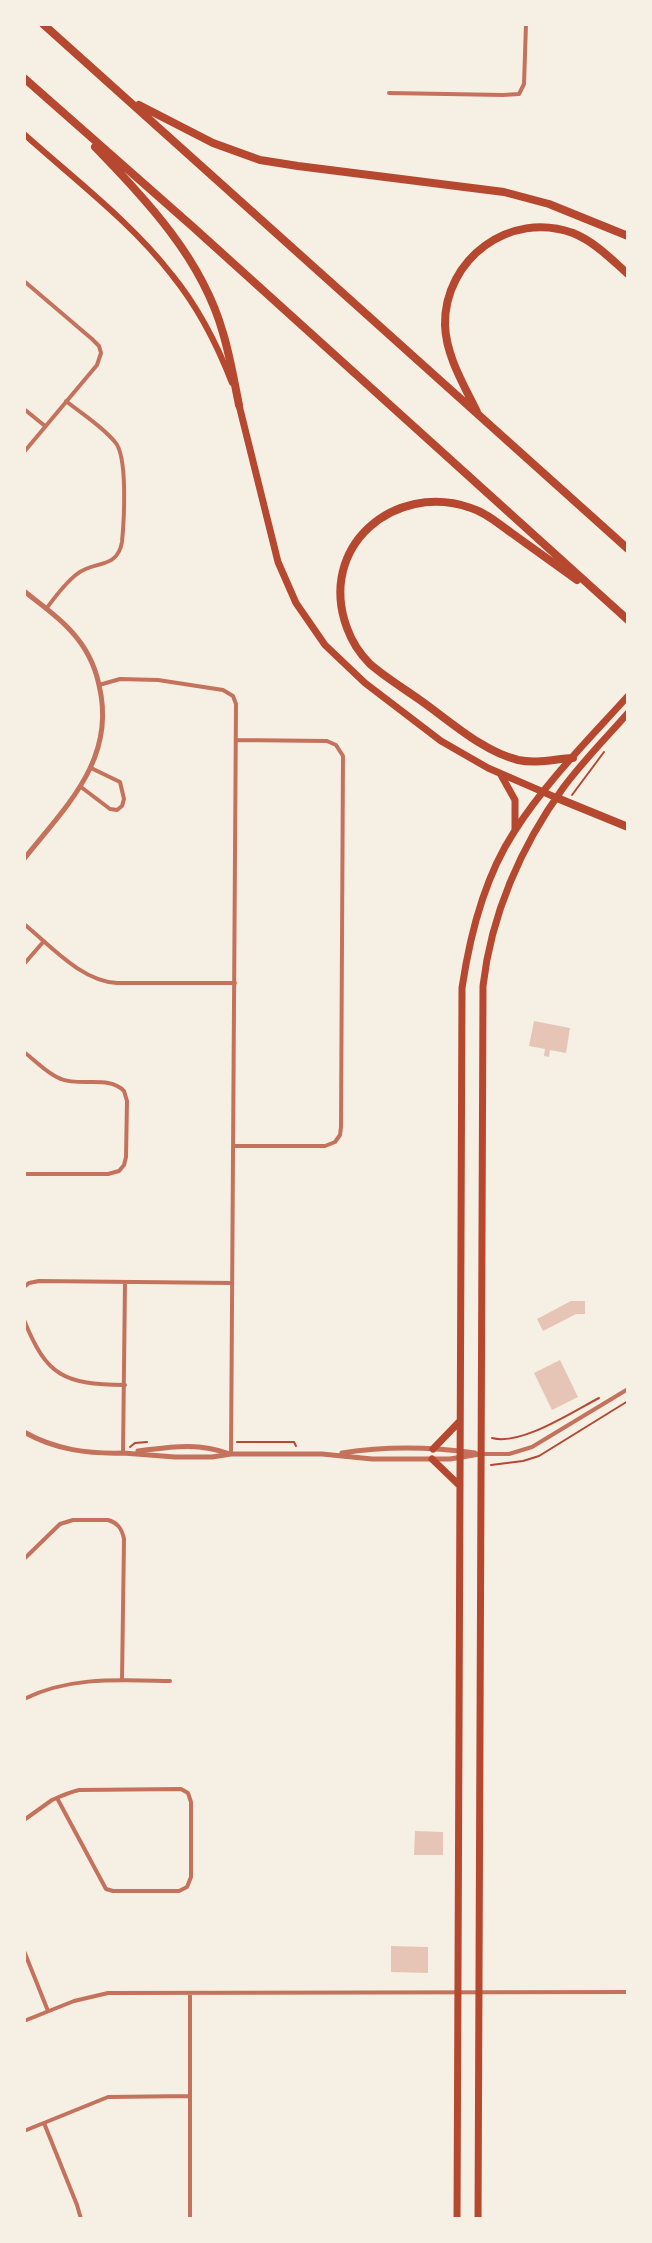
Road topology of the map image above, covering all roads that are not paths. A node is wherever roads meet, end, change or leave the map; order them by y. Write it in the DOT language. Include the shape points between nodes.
graph roads {
  1 [pos="43,24"];
  2 [pos="526,24"];
  3 [pos="24,78"];
  4 [pos="389,93"];
  5 [pos="127,99"];
  6 [pos="64,114"];
  7 [pos="24,134"];
  8 [pos="628,236"];
  9 [pos="628,274"];
  10 [pos="24,281"];
  11 [pos="66,401"];
  12 [pos="239,405"];
  13 [pos="24,409"];
  14 [pos="479,416"];
  15 [pos="45,426"];
  16 [pos="24,452"];
  17 [pos="628,549"];
  18 [pos="24,591"];
  19 [pos="607,601"];
  20 [pos="46,609"];
  21 [pos="628,620"];
  22 [pos="99,685"];
  23 [pos="628,696"];
  24 [pos="628,713"];
  25 [pos="237,740"];
  26 [pos="573,758"];
  27 [pos="91,768"];
  28 [pos="500,774"];
  29 [pos="81,787"];
  30 [pos="544,792"];
  31 [pos="557,798"];
  32 [pos="628,827"];
  33 [pos="515,830"];
  34 [pos="24,859"];
  35 [pos="24,924"];
  36 [pos="44,941"];
  37 [pos="24,964"];
  38 [pos="235,983"];
  39 [pos="24,1052"];
  40 [pos="234,1146"];
  41 [pos="24,1174"];
  42 [pos="125,1282"];
  43 [pos="232,1283"];
  44 [pos="24,1287"];
  45 [pos="24,1320"];
  46 [pos="125,1385"];
  47 [pos="628,1389"];
  48 [pos="459,1422"];
  49 [pos="24,1432"];
  50 [pos="433,1449"];
  51 [pos="123,1453"];
  52 [pos="231,1454"];
  53 [pos="333,1454"];
  54 [pos="459,1454"];
  55 [pos="480,1454"];
  56 [pos="432,1459"];
  57 [pos="459,1485"];
  58 [pos="24,1559"];
  59 [pos="122,1680"];
  60 [pos="170,1681"];
  61 [pos="24,1699"];
  62 [pos="57,1798"];
  63 [pos="24,1820"];
  64 [pos="24,1951"];
  65 [pos="628,1992"];
  66 [pos="190,1993"];
  67 [pos="457,1993"];
  68 [pos="479,1993"];
  69 [pos="48,2011"];
  70 [pos="24,2021"];
  71 [pos="190,2096"];
  72 [pos="44,2123"];
  73 [pos="24,2131"];
  74 [pos="81,2219"];
  75 [pos="190,2219"];
  76 [pos="457,2219"];
  77 [pos="478,2219"];
  1 -- 5 [label="highway"];
  2 -- 4 [label="street" via="519,94"];
  3 -- 6 [label="highway"];
  5 -- 8 [label="highway" via="248,156 513,194"];
  5 -- 14 [label="highway"];
  6 -- 12 [label="highway" via="148,204 193,265 224,333"];
  6 -- 19 [label="highway"];
  7 -- 12 [label="main road" via="171,273 212,336"];
  9 -- 14 [label="highway" via="588,240 555,229 510,232 475,253 453,284 445,325 452,358"];
  10 -- 11 [label="street" via="101,350 99,362"];
  11 -- 15 [label="street"];
  11 -- 20 [label="street" via="120,448 123,536 117,556 78,572"];
  12 -- 28 [label="main road" via="278,562 313,629 343,664 412,721"];
  13 -- 15 [label="street"];
  14 -- 17 [label="highway"];
  15 -- 16 [label="street"];
  18 -- 20 [label="street"];
  19 -- 21 [label="highway"];
  19 -- 26 [label="highway" via="482,512 442,502 405,506 377,520 357,539 344,572 341,602 348,631 375,668 501,754 534,762"];
  20 -- 22 [label="street" via="75,635"];
  22 -- 25 [label="street" via="153,679 226,691 236,704"];
  22 -- 27 [label="street" via="103,723"];
  23 -- 26 [label="main road"];
  24 -- 31 [label="main road"];
  25 -- 38 [label="street"];
  25 -- 40 [label="street" via="324,741 340,750 343,924 340,1135 328,1146"];
  26 -- 30 [label="main road"];
  27 -- 29 [label="street"];
  27 -- 29 [label="street" via="120,782 122,806 110,809"];
  28 -- 30 [label="main road"];
  28 -- 33 [label="main road" via="515,800"];
  29 -- 34 [label="street"];
  30 -- 31 [label="main road"];
  30 -- 33 [label="main road"];
  31 -- 32 [label="highway"];
  31 -- 55 [label="main road" via="508,887 483,986"];
  33 -- 48 [label="main road" via="479,910 462,988"];
  35 -- 36 [label="street"];
  36 -- 37 [label="street"];
  36 -- 38 [label="street" via="102,981"];
  38 -- 40 [label="street"];
  39 -- 41 [label="street" via="65,1081 118,1085 127,1106 126,1160 119,1171"];
  40 -- 43 [label="street"];
  42 -- 43 [label="street"];
  42 -- 44 [label="street" via="35,1281"];
  42 -- 46 [label="street"];
  43 -- 52 [label="street"];
  45 -- 46 [label="street" via="41,1356 58,1373 87,1384"];
  46 -- 51 [label="street"];
  47 -- 55 [label="street" via="532,1447"];
  48 -- 50 [label="main road"];
  48 -- 54 [label="main road"];
  49 -- 51 [label="street" via="68,1450"];
  50 -- 53 [label="street"];
  50 -- 54 [label="street"];
  51 -- 52 [label="street"];
  51 -- 52 [label="street" via="211,1447"];
  52 -- 53 [label="street"];
  53 -- 56 [label="street"];
  54 -- 55 [label="street"];
  54 -- 56 [label="street"];
  54 -- 57 [label="main road"];
  55 -- 68 [label="main road"];
  56 -- 57 [label="main road"];
  57 -- 67 [label="main road"];
  58 -- 59 [label="street" via="66,1521 108,1520 121,1528"];
  59 -- 60 [label="street"];
  59 -- 61 [label="street" via="66,1684"];
  62 -- 62 [label="street" via="106,1889 179,1891 189,1885 191,1802 184,1790 89,1788"];
  62 -- 63 [label="street"];
  64 -- 69 [label="street"];
  65 -- 68 [label="street"];
  66 -- 67 [label="street"];
  66 -- 69 [label="street" via="96,1995"];
  66 -- 71 [label="street"];
  67 -- 68 [label="street"];
  67 -- 76 [label="main road"];
  68 -- 77 [label="main road"];
  69 -- 70 [label="street"];
  71 -- 72 [label="street" via="111,2096"];
  71 -- 75 [label="street"];
  72 -- 73 [label="street"];
  72 -- 74 [label="street"];
}
